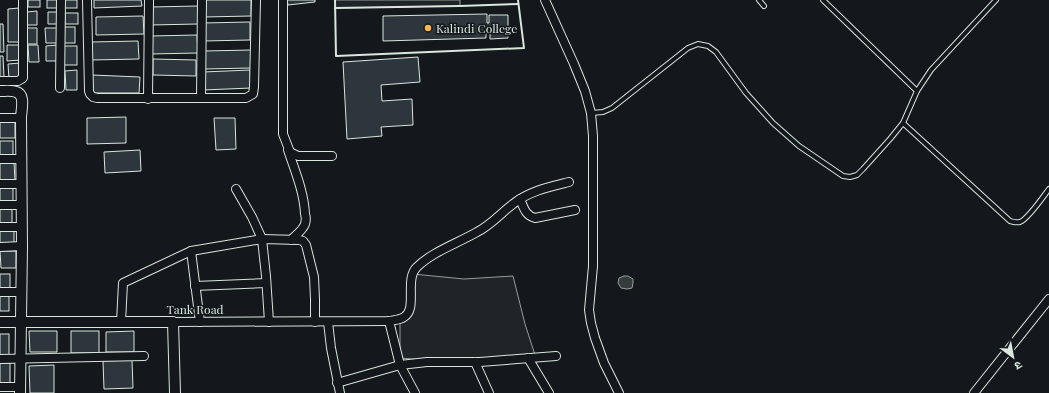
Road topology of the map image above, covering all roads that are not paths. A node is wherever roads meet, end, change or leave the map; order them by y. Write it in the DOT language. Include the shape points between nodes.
graph roads {
  1 [pos="23,0"];
  2 [pos="61,0"];
  3 [pos="87,0"];
  4 [pos="149,0"];
  5 [pos="202,0"];
  6 [pos="256,0"];
  7 [pos="283,0"];
  8 [pos="545,0"];
  9 [pos="759,0"];
  10 [pos="823,0"];
  11 [pos="996,0"];
  12 [pos="764,6"];
  13 [pos="0,81"];
  14 [pos="60,88"];
  15 [pos="917,91"];
  16 [pos="0,92"];
  17 [pos="201,98"];
  18 [pos="148,99"];
  19 [pos="591,113"];
  20 [pos="0,118"];
  21 [pos="21,118"];
  22 [pos="903,122"];
  23 [pos="286,145"];
  24 [pos="332,156"];
  25 [pos="0,159"];
  26 [pos="21,159"];
  27 [pos="569,182"];
  28 [pos="0,184"];
  29 [pos="21,184"];
  30 [pos="236,189"];
  31 [pos="1049,189"];
  32 [pos="520,199"];
  33 [pos="0,205"];
  34 [pos="22,205"];
  35 [pos="575,210"];
  36 [pos="0,227"];
  37 [pos="22,227"];
  38 [pos="262,239"];
  39 [pos="291,240"];
  40 [pos="22,246"];
  41 [pos="0,247"];
  42 [pos="191,251"];
  43 [pos="266,283"];
  44 [pos="195,286"];
  45 [pos="0,292"];
  46 [pos="21,292"];
  47 [pos="1049,299"];
  48 [pos="389,321"];
  49 [pos="0,322"];
  50 [pos="21,322"];
  51 [pos="121,322"];
  52 [pos="173,322"];
  53 [pos="200,322"];
  54 [pos="269,322"];
  55 [pos="315,322"];
  56 [pos="328,322"];
  57 [pos="144,356"];
  58 [pos="556,356"];
  59 [pos="0,358"];
  60 [pos="21,358"];
  61 [pos="528,358"];
  62 [pos="475,362"];
  63 [pos="400,365"];
  64 [pos="337,382"];
  65 [pos="0,387"];
  66 [pos="20,390"];
  67 [pos="175,393"];
  68 [pos="340,393"];
  69 [pos="415,393"];
  70 [pos="489,393"];
  71 [pos="550,393"];
  72 [pos="619,393"];
  73 [pos="974,393"];
  1 -- 13 [label="street" via="23,78 18,81"];
  2 -- 14 [label="street"];
  3 -- 18 [label="street" via="90,94 97,98"];
  4 -- 18 [label="street"];
  5 -- 17 [label="street"];
  6 -- 17 [label="street" via="252,94 246,98"];
  7 -- 23 [label="street" via="283,134"];
  8 -- 19 [label="street" via="585,91"];
  9 -- 12 [label="lane"];
  10 -- 15 [label="lane"];
  11 -- 15 [label="lane" via="931,70"];
  15 -- 22 [label="lane"];
  16 -- 21 [label="street" via="20,94"];
  17 -- 18 [label="street"];
  19 -- 22 [label="lane" via="612,108 688,48 698,44 708,46 716,52 746,93 772,122 799,146 843,176 850,177 863,169"];
  19 -- 72 [label="street" via="593,266 589,310 604,363"];
  20 -- 21 [label="street"];
  21 -- 26 [label="street"];
  22 -- 31 [label="lane" via="1010,221 1021,222"];
  23 -- 24 [label="street" via="290,152 298,156"];
  23 -- 39 [label="street" via="305,202 306,219 302,230"];
  25 -- 26 [label="street"];
  26 -- 29 [label="street"];
  27 -- 32 [label="street" via="547,187"];
  28 -- 29 [label="street"];
  29 -- 34 [label="street"];
  30 -- 38 [label="street"];
  32 -- 35 [label="street" via="525,211 534,218"];
  32 -- 48 [label="street, Tank Road" via="479,232 424,260 415,269 410,281 409,313 403,318"];
  33 -- 34 [label="street"];
  34 -- 37 [label="street"];
  36 -- 37 [label="street"];
  37 -- 40 [label="street"];
  38 -- 39 [label="street"];
  38 -- 42 [label="street"];
  38 -- 43 [label="street"];
  39 -- 55 [label="street" via="303,241 306,245 314,277"];
  40 -- 41 [label="street"];
  40 -- 46 [label="street"];
  42 -- 44 [label="street"];
  42 -- 51 [label="street" via="123,283"];
  43 -- 44 [label="street"];
  43 -- 54 [label="street"];
  44 -- 53 [label="street"];
  45 -- 46 [label="street"];
  46 -- 50 [label="street"];
  47 -- 73 [label="street"];
  48 -- 56 [label="street, Tank Road"];
  48 -- 63 [label="street"];
  49 -- 50 [label="street, Tank Road"];
  50 -- 51 [label="street, Tank Road"];
  50 -- 60 [label="street"];
  51 -- 52 [label="street, Tank Road"];
  52 -- 53 [label="street, Tank Road"];
  52 -- 67 [label="street"];
  53 -- 54 [label="street, Tank Road"];
  54 -- 55 [label="street, Tank Road"];
  55 -- 56 [label="street, Tank Road"];
  56 -- 64 [label="street"];
  57 -- 60 [label="street"];
  58 -- 61 [label="street"];
  59 -- 60 [label="street"];
  60 -- 66 [label="street"];
  61 -- 62 [label="street"];
  61 -- 71 [label="street"];
  62 -- 63 [label="street"];
  62 -- 70 [label="street"];
  63 -- 64 [label="street"];
  63 -- 69 [label="street"];
  64 -- 68 [label="street"];
  65 -- 66 [label="street"];
}
